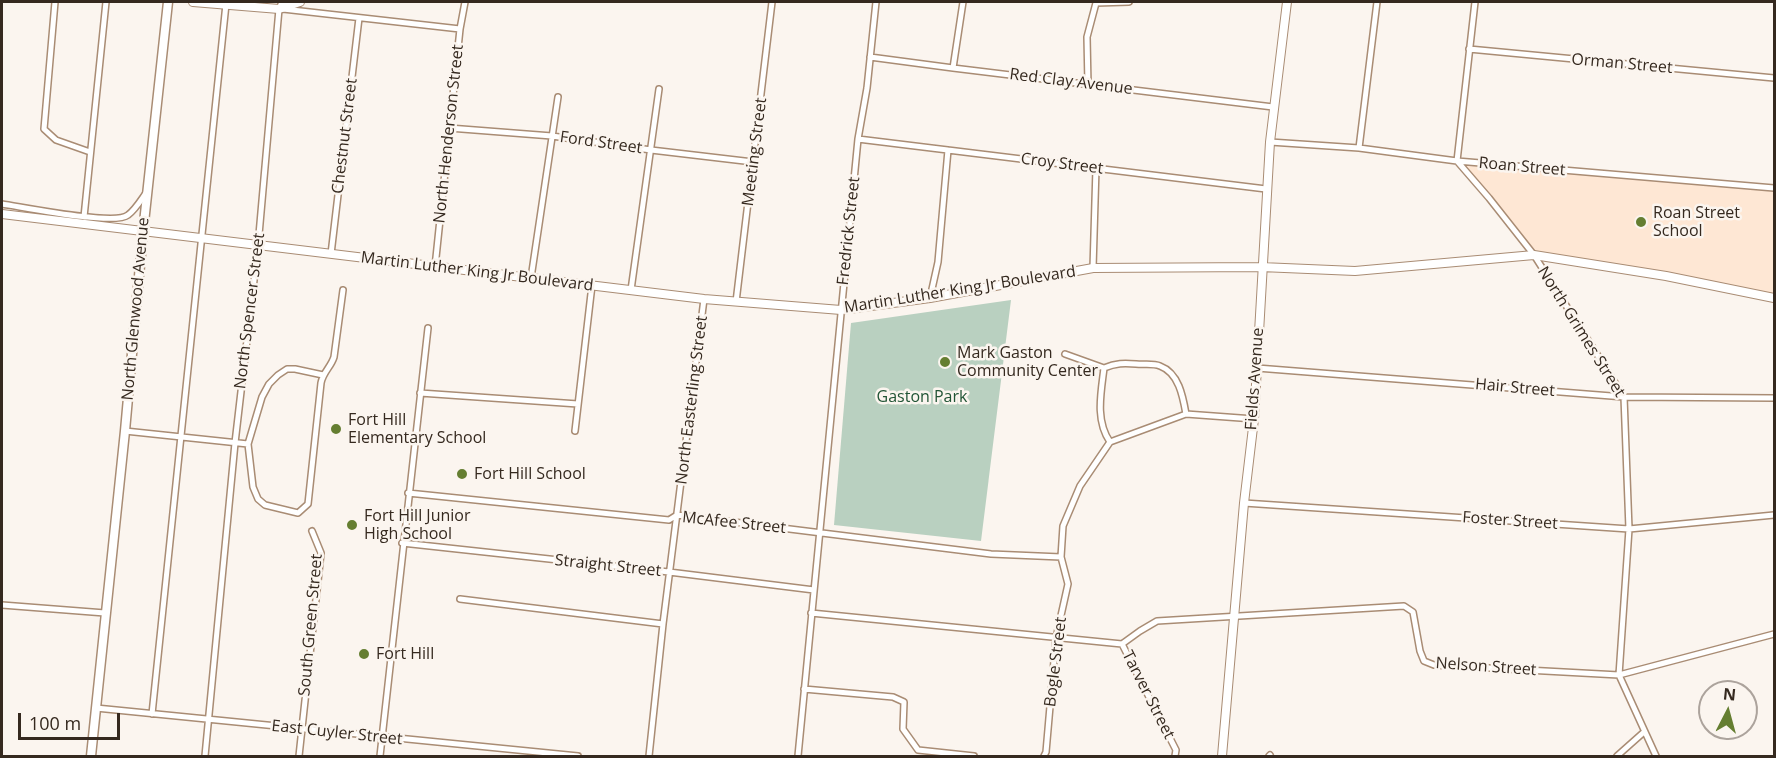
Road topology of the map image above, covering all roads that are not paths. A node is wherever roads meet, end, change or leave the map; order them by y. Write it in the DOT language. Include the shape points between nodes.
graph roads {
  1 [pos="55,2"];
  2 [pos="106,2"];
  3 [pos="168,2"];
  4 [pos="192,2"];
  5 [pos="300,2"];
  6 [pos="465,2"];
  7 [pos="772,2"];
  8 [pos="876,2"];
  9 [pos="963,2"];
  10 [pos="1096,2"];
  11 [pos="1128,2"];
  12 [pos="1287,2"];
  13 [pos="1377,2"];
  14 [pos="1475,2"];
  15 [pos="226,4"];
  16 [pos="281,5"];
  17 [pos="359,18"];
  18 [pos="460,29"];
  19 [pos="1469,49"];
  20 [pos="870,57"];
  21 [pos="953,68"];
  22 [pos="1774,78"];
  23 [pos="1088,84"];
  24 [pos="659,88"];
  25 [pos="558,98"];
  26 [pos="1273,107"];
  27 [pos="449,128"];
  28 [pos="552,136"];
  29 [pos="858,139"];
  30 [pos="1270,142"];
  31 [pos="1359,148"];
  32 [pos="651,150"];
  33 [pos="948,150"];
  34 [pos="90,152"];
  35 [pos="1457,161"];
  36 [pos="753,162"];
  37 [pos="1096,168"];
  38 [pos="1774,188"];
  39 [pos="1266,189"];
  40 [pos="147,192"];
  41 [pos="2,204"];
  42 [pos="2,214"];
  43 [pos="84,217"];
  44 [pos="143,232"];
  45 [pos="202,239"];
  46 [pos="258,246"];
  47 [pos="331,254"];
  48 [pos="1534,255"];
  49 [pos="435,267"];
  50 [pos="1262,267"];
  51 [pos="1093,268"];
  52 [pos="531,278"];
  53 [pos="592,285"];
  54 [pos="343,290"];
  55 [pos="631,290"];
  56 [pos="930,298"];
  57 [pos="1774,298"];
  58 [pos="704,299"];
  59 [pos="736,302"];
  60 [pos="841,310"];
  61 [pos="428,328"];
  62 [pos="1065,354"];
  63 [pos="1104,368"];
  64 [pos="1257,368"];
  65 [pos="323,375"];
  66 [pos="420,393"];
  67 [pos="1624,397"];
  68 [pos="1774,398"];
  69 [pos="578,404"];
  70 [pos="1186,414"];
  71 [pos="1254,419"];
  72 [pos="125,430"];
  73 [pos="575,430"];
  74 [pos="181,437"];
  75 [pos="1110,442"];
  76 [pos="235,443"];
  77 [pos="248,444"];
  78 [pos="408,493"];
  79 [pos="1244,503"];
  80 [pos="678,515"];
  81 [pos="1774,515"];
  82 [pos="1629,530"];
  83 [pos="312,531"];
  84 [pos="819,532"];
  85 [pos="402,543"];
  86 [pos="1061,557"];
  87 [pos="669,572"];
  88 [pos="814,590"];
  89 [pos="460,599"];
  90 [pos="2,605"];
  91 [pos="811,613"];
  92 [pos="105,615"];
  93 [pos="1234,617"];
  94 [pos="663,624"];
  95 [pos="1774,634"];
  96 [pos="1056,638"];
  97 [pos="1122,644"];
  98 [pos="1619,675"];
  99 [pos="804,689"];
  100 [pos="96,708"];
  101 [pos="152,714"];
  102 [pos="209,719"];
  103 [pos="302,729"];
  104 [pos="1644,732"];
  105 [pos="382,738"];
  106 [pos="1045,754"];
  107 [pos="91,756"];
  108 [pos="205,756"];
  109 [pos="299,756"];
  110 [pos="380,756"];
  111 [pos="578,756"];
  112 [pos="649,756"];
  113 [pos="798,756"];
  114 [pos="974,756"];
  115 [pos="1175,756"];
  116 [pos="1222,756"];
  117 [pos="1617,756"];
  118 [pos="1656,756"];
  1 -- 34 [label="street" via="44,129 56,140"];
  2 -- 34 [label="street"];
  3 -- 40 [label="main road, North Glenwood Avenue"];
  4 -- 15 [label="street"];
  5 -- 16 [label="street"];
  6 -- 18 [label="street, North Henderson Street"];
  7 -- 36 [label="street, Meeting Street"];
  8 -- 20 [label="street, Fredrick Street"];
  9 -- 21 [label="street"];
  10 -- 11 [label="street"];
  10 -- 23 [label="street" via="1087,37"];
  12 -- 26 [label="street, Fields Avenue"];
  13 -- 31 [label="street"];
  14 -- 19 [label="street"];
  15 -- 16 [label="street"];
  15 -- 45 [label="street"];
  16 -- 17 [label="street"];
  16 -- 46 [label="street, North Spencer Street"];
  17 -- 18 [label="street"];
  17 -- 47 [label="street, Chestnut Street"];
  18 -- 27 [label="street, North Henderson Street"];
  19 -- 22 [label="street, Orman Street"];
  19 -- 35 [label="street"];
  20 -- 21 [label="street, Red Clay Avenue"];
  20 -- 29 [label="street, Fredrick Street"];
  21 -- 23 [label="street, Red Clay Avenue"];
  23 -- 26 [label="street, Red Clay Avenue"];
  24 -- 32 [label="street"];
  25 -- 28 [label="street"];
  26 -- 30 [label="street, Fields Avenue"];
  27 -- 28 [label="street, Ford Street"];
  27 -- 49 [label="street, North Henderson Street"];
  28 -- 32 [label="street, Ford Street"];
  28 -- 52 [label="street"];
  29 -- 33 [label="street, Croy Street"];
  29 -- 60 [label="street, Fredrick Street"];
  30 -- 31 [label="street, Roan Street"];
  30 -- 39 [label="street, Fields Avenue"];
  31 -- 35 [label="street, Roan Street"];
  32 -- 36 [label="street, Ford Street"];
  32 -- 55 [label="street"];
  33 -- 37 [label="street, Croy Street"];
  33 -- 56 [label="street" via="938,261"];
  34 -- 43 [label="street"];
  35 -- 38 [label="street, Roan Street"];
  35 -- 48 [label="street, North Grimes Street"];
  36 -- 59 [label="street, Meeting Street"];
  37 -- 39 [label="street, Croy Street"];
  37 -- 51 [label="street"];
  39 -- 50 [label="street, Fields Avenue"];
  40 -- 43 [label="street" via="128,216 117,220"];
  40 -- 44 [label="main road, North Glenwood Avenue"];
  41 -- 43 [label="street"];
  42 -- 44 [label="street, Martin Luther King Jr Boulevard"];
  44 -- 45 [label="street, Martin Luther King Jr Boulevard"];
  44 -- 72 [label="main road, North Glenwood Avenue"];
  45 -- 46 [label="street, Martin Luther King Jr Boulevard"];
  45 -- 74 [label="street"];
  46 -- 47 [label="street, Martin Luther King Jr Boulevard"];
  46 -- 76 [label="street, North Spencer Street"];
  47 -- 49 [label="street, Martin Luther King Jr Boulevard"];
  48 -- 50 [label="street, Martin Luther King Jr Boulevard" via="1355,271"];
  48 -- 57 [label="street, Martin Luther King Jr Boulevard"];
  48 -- 67 [label="street, North Grimes Street"];
  49 -- 52 [label="street, Martin Luther King Jr Boulevard"];
  50 -- 51 [label="street, Martin Luther King Jr Boulevard"];
  50 -- 64 [label="street, Fields Avenue"];
  51 -- 56 [label="street, Martin Luther King Jr Boulevard"];
  52 -- 53 [label="street, Martin Luther King Jr Boulevard"];
  53 -- 55 [label="street, Martin Luther King Jr Boulevard"];
  53 -- 69 [label="street"];
  54 -- 65 [label="street" via="334,357"];
  55 -- 58 [label="street, Martin Luther King Jr Boulevard"];
  56 -- 60 [label="street, Martin Luther King Jr Boulevard"];
  58 -- 59 [label="street, Martin Luther King Jr Boulevard"];
  58 -- 80 [label="street, North Easterling Street"];
  59 -- 60 [label="street, Martin Luther King Jr Boulevard"];
  60 -- 84 [label="street, Fredrick Street"];
  61 -- 66 [label="street"];
  62 -- 63 [label="street"];
  63 -- 70 [label="street" via="1114,363 1159,366 1176,380"];
  63 -- 75 [label="street" via="1100,407 1102,426"];
  64 -- 67 [label="street, Hair Street"];
  64 -- 71 [label="street, Fields Avenue"];
  65 -- 77 [label="street" via="287,369 278,375 262,397"];
  65 -- 77 [label="street" via="308,504 298,513 266,506 258,499"];
  66 -- 69 [label="street"];
  66 -- 78 [label="street"];
  67 -- 68 [label="street, Hair Street"];
  67 -- 82 [label="street, North Grimes Street"];
  69 -- 73 [label="street"];
  70 -- 71 [label="street"];
  70 -- 75 [label="street"];
  71 -- 79 [label="street, Fields Avenue"];
  72 -- 74 [label="street"];
  72 -- 92 [label="main road, North Glenwood Avenue"];
  74 -- 76 [label="street"];
  74 -- 101 [label="street"];
  75 -- 86 [label="street, Bogle Street" via="1080,486 1063,525"];
  76 -- 77 [label="street"];
  76 -- 102 [label="street, North Spencer Street"];
  78 -- 80 [label="street, McAfee Street" via="669,520"];
  78 -- 85 [label="street"];
  79 -- 82 [label="street, Foster Street"];
  79 -- 93 [label="street, Fields Avenue"];
  80 -- 84 [label="street, McAfee Street"];
  80 -- 87 [label="street, North Easterling Street"];
  81 -- 82 [label="street, Foster Street"];
  82 -- 98 [label="street, North Grimes Street"];
  83 -- 103 [label="street, South Green Street" via="321,553"];
  84 -- 86 [label="street, McAfee Street" via="992,554"];
  84 -- 88 [label="street, Fredrick Street"];
  85 -- 87 [label="street, Straight Street"];
  85 -- 105 [label="street"];
  86 -- 96 [label="street, Bogle Street" via="1068,584"];
  87 -- 88 [label="street, Straight Street"];
  87 -- 94 [label="street, North Easterling Street"];
  88 -- 91 [label="street, Fredrick Street"];
  89 -- 94 [label="street"];
  90 -- 92 [label="street"];
  91 -- 96 [label="street"];
  91 -- 99 [label="street, Fredrick Street"];
  92 -- 100 [label="main road, North Glenwood Avenue"];
  93 -- 97 [label="street, Tarver Street" via="1156,621"];
  93 -- 98 [label="street, Nelson Street" via="1404,606 1413,612 1424,661 1434,665"];
  93 -- 116 [label="street, Fields Avenue"];
  94 -- 112 [label="street, North Easterling Street"];
  95 -- 98 [label="street, Nelson Street"];
  96 -- 97 [label="street"];
  96 -- 106 [label="street, Bogle Street"];
  97 -- 115 [label="street, Tarver Street" via="1176,750"];
  98 -- 104 [label="street"];
  99 -- 113 [label="street, Fredrick Street"];
  99 -- 114 [label="street" via="893,697 904,702 903,729 918,750"];
  100 -- 101 [label="street, East Cuyler Street"];
  100 -- 107 [label="main road, North Glenwood Avenue"];
  101 -- 102 [label="street, East Cuyler Street"];
  102 -- 103 [label="street, East Cuyler Street"];
  102 -- 108 [label="street, North Spencer Street"];
  103 -- 105 [label="street, East Cuyler Street"];
  103 -- 109 [label="street, South Green Street"];
  104 -- 117 [label="street"];
  104 -- 118 [label="street"];
  105 -- 110 [label="street"];
  105 -- 111 [label="street, East Cuyler Street"];
}
